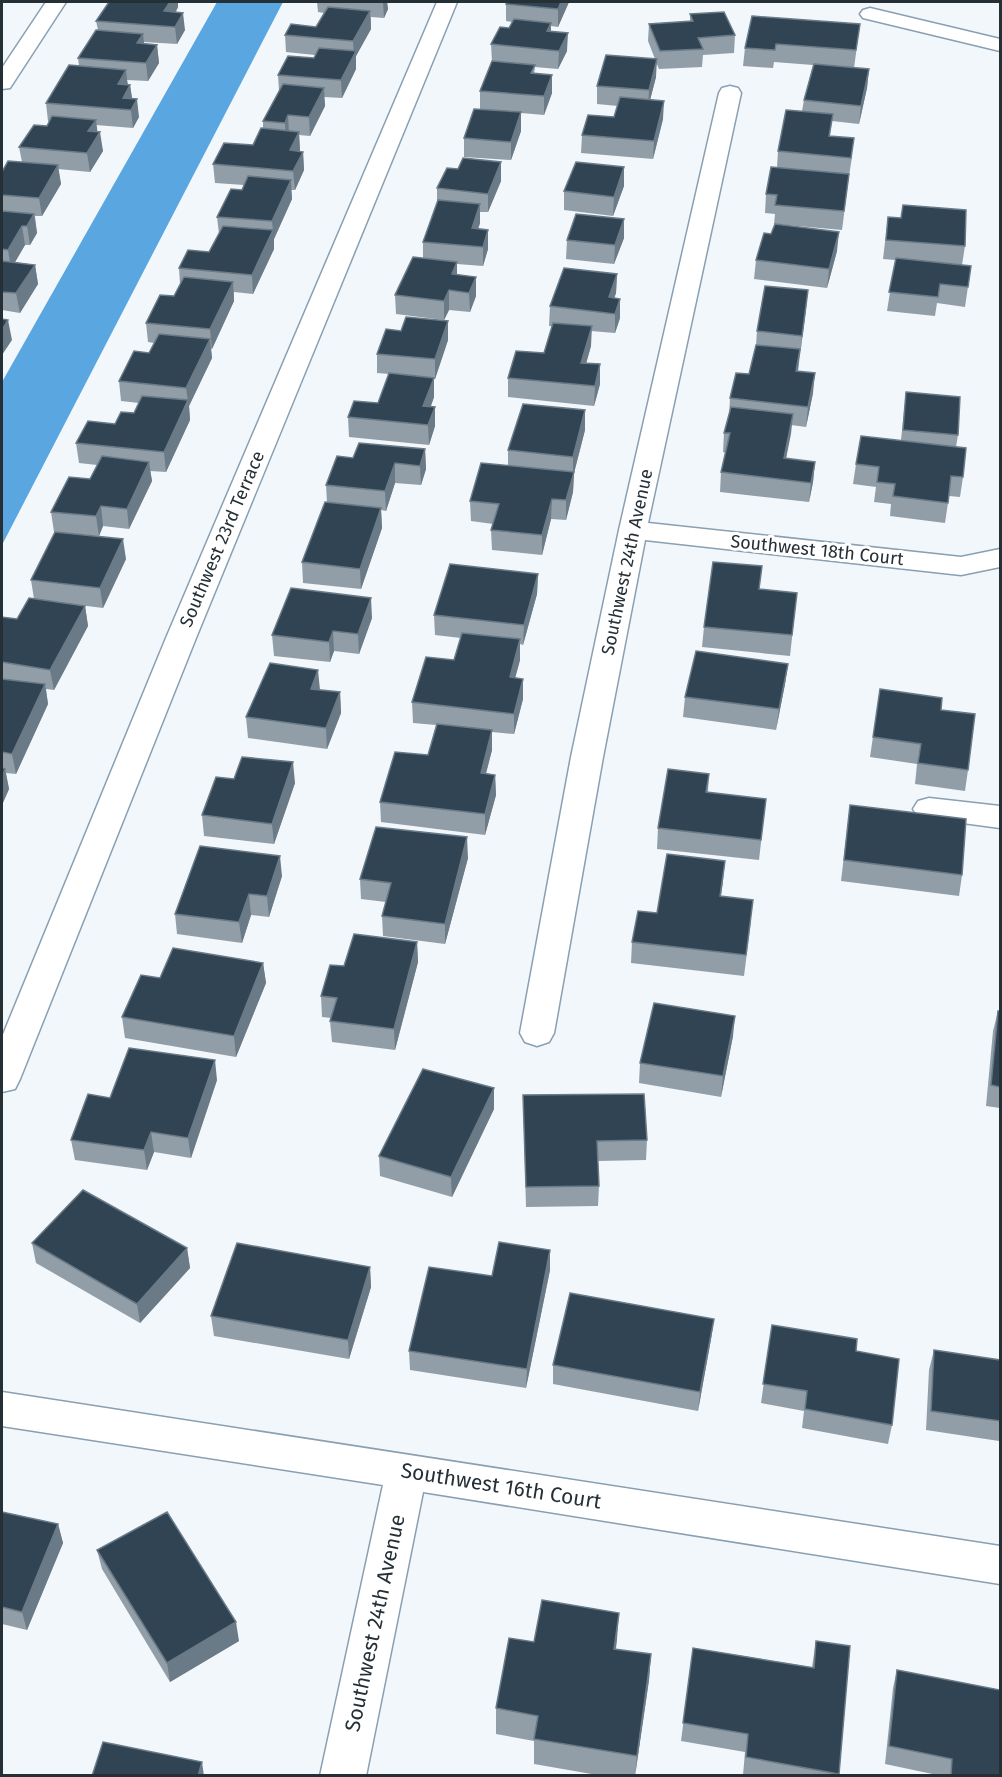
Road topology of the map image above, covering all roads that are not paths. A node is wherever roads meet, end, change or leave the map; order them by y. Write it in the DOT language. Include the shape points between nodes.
graph roads {
  1 [pos="56,2"];
  2 [pos="447,2"];
  3 [pos="870,14"];
  4 [pos="1000,45"];
  5 [pos="2,82"];
  6 [pos="730,93"];
  7 [pos="633,530"];
  8 [pos="1000,558"];
  9 [pos="929,809"];
  10 [pos="1000,817"];
  11 [pos="537,1033"];
  12 [pos="2,1079"];
  13 [pos="2,1409"];
  14 [pos="406,1471"];
  15 [pos="1000,1565"];
  16 [pos="343,1776"];
  1 -- 5 [label="street"];
  2 -- 12 [label="street, Southwest 23rd Terrace"];
  3 -- 4 [label="street"];
  6 -- 7 [label="street, Southwest 24th Avenue"];
  7 -- 8 [label="street, Southwest 18th Court" via="961,566"];
  7 -- 11 [label="street, Southwest 24th Avenue"];
  9 -- 10 [label="street"];
  13 -- 14 [label="street, Southwest 16th Court"];
  14 -- 15 [label="street, Southwest 16th Court"];
  14 -- 16 [label="street, Southwest 24th Avenue"];
}
